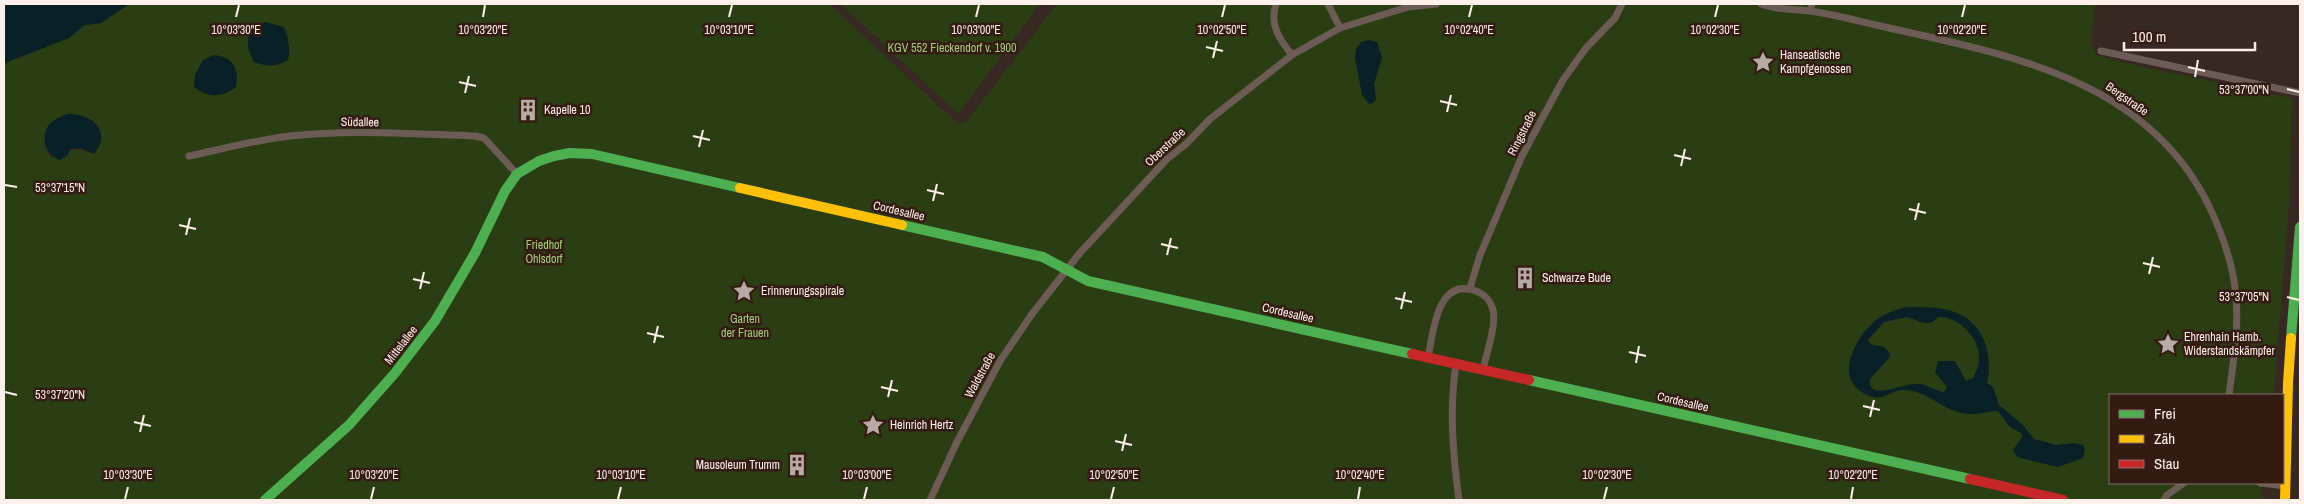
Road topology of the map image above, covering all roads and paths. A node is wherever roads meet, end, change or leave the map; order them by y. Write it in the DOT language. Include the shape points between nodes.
graph roads {
  1 [pos="1276,4"];
  2 [pos="1328,4"];
  3 [pos="1436,4"];
  4 [pos="1622,4"];
  5 [pos="1761,4"];
  6 [pos="1811,8"];
  7 [pos="1340,28"];
  8 [pos="2101,51"];
  9 [pos="1292,55"];
  10 [pos="2300,93"];
  11 [pos="189,156"];
  12 [pos="517,174"];
  13 [pos="2300,228"];
  14 [pos="1066,270"];
  15 [pos="1470,288"];
  16 [pos="1428,358"];
  17 [pos="1456,364"];
  18 [pos="1483,370"];
  19 [pos="2229,394"];
  20 [pos="2183,484"];
  21 [pos="2269,484"];
  22 [pos="2286,486"];
  23 [pos="265,500"];
  24 [pos="930,500"];
  25 [pos="1459,500"];
  26 [pos="2063,500"];
  27 [pos="2164,500"];
  28 [pos="2285,500"];
  1 -- 9 [label="street" via="1274,22 1277,36"];
  2 -- 7 [label="street"];
  3 -- 7 [label="street, Oberstraße" via="1408,7"];
  4 -- 15 [label="street, Ringstraße" via="1619,13 1586,48 1569,72 1540,122 1480,255"];
  5 -- 6 [label="street, Bergstraße" via="1786,10"];
  6 -- 19 [label="street, Bergstraße" via="1975,48 2052,72 2095,90 2154,131 2200,190 2230,259 2238,322"];
  7 -- 9 [label="street, Oberstraße"];
  8 -- 10 [label="street"];
  9 -- 14 [label="street, Oberstraße" via="1210,119 1142,184"];
  11 -- 12 [label="street, Südallee" via="311,134 475,136 484,138"];
  12 -- 14 [label="street, Cordesallee" via="554,156 592,154 1043,257"];
  12 -- 23 [label="street, Mittelallee" via="435,321 395,373 349,425 278,492"];
  13 -- 22 [label="street" via="2288,383"];
  14 -- 16 [label="street, Cordesallee" via="1088,281"];
  14 -- 24 [label="street, Waldstraße" via="1000,361"];
  15 -- 16 [label="street" via="1450,293 1443,300"];
  15 -- 18 [label="street" via="1489,300 1493,311"];
  16 -- 17 [label="street, Cordesallee"];
  17 -- 18 [label="street, Cordesallee"];
  17 -- 25 [label="street" via="1452,419"];
  18 -- 26 [label="street, Cordesallee"];
  20 -- 27 [label="street"];
  21 -- 22 [label="street"];
  22 -- 28 [label="street"];
}
